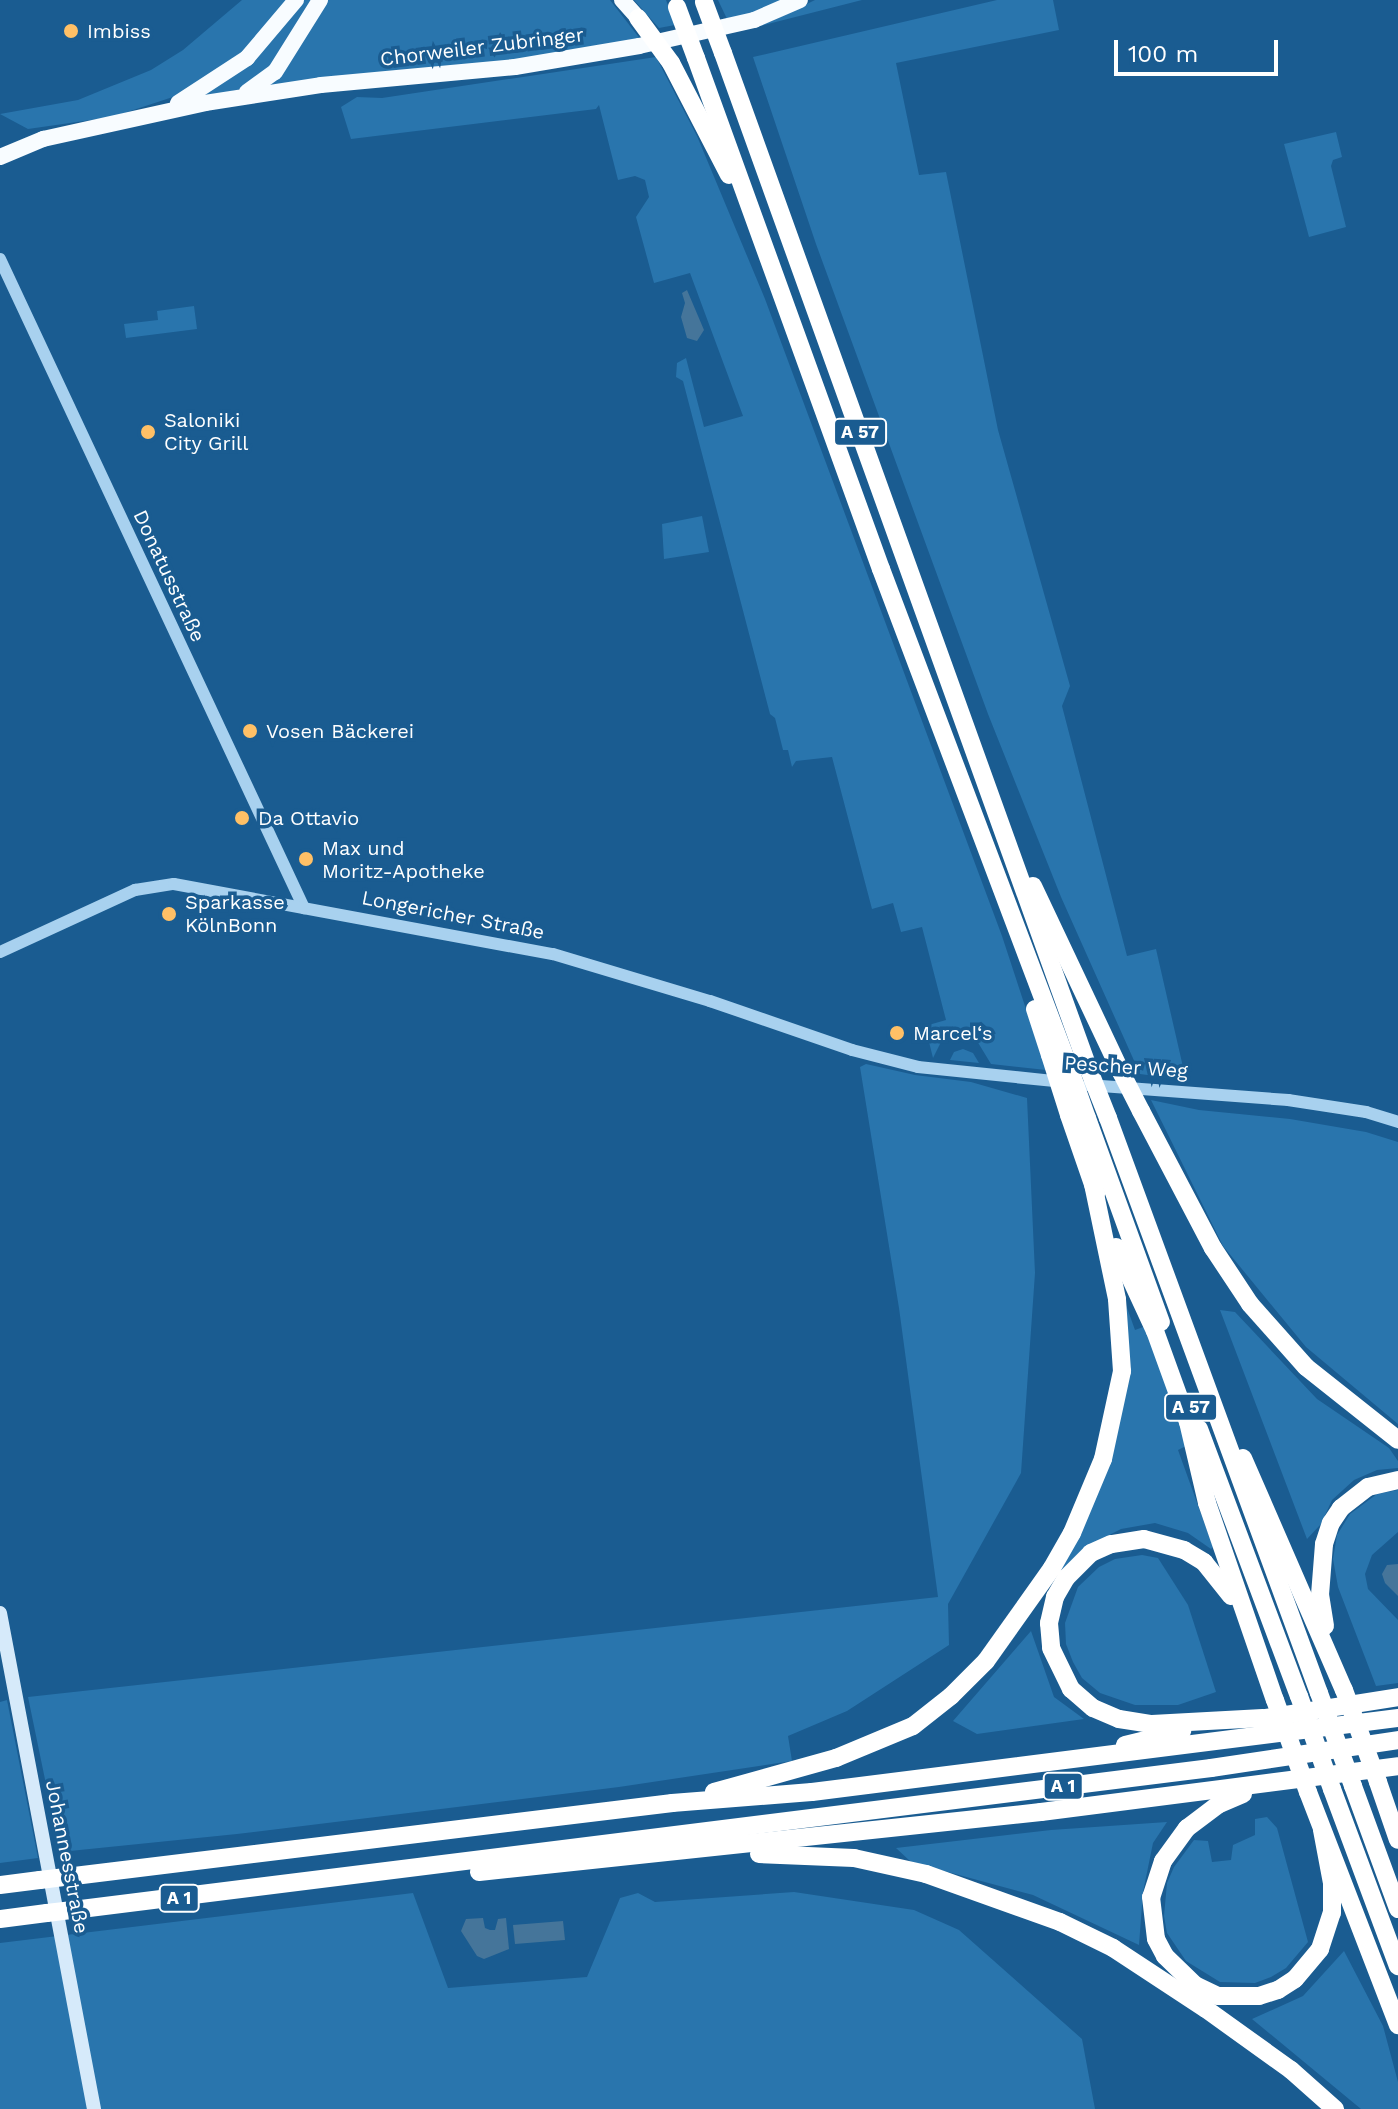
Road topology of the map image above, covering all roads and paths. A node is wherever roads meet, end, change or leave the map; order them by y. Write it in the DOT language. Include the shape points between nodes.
graph roads {
  1 [pos="296,0"];
  2 [pos="320,0"];
  3 [pos="622,0"];
  4 [pos="800,0"];
  5 [pos="703,1"];
  6 [pos="676,3"];
  7 [pos="638,18"];
  8 [pos="239,97"];
  9 [pos="164,111"];
  10 [pos="1,151"];
  11 [pos="0,259"];
  12 [pos="775,271"];
  13 [pos="997,811"];
  14 [pos="304,908"];
  15 [pos="1021,944"];
  16 [pos="0,952"];
  17 [pos="852,1050"];
  18 [pos="1078,1116"];
  19 [pos="1398,1122"];
  20 [pos="1093,1184"];
  21 [pos="1205,1384"];
  22 [pos="1398,1440"];
  23 [pos="1398,1480"];
  24 [pos="0,1613"];
  25 [pos="1252,1641"];
  26 [pos="1344,1690"];
  27 [pos="1398,1698"];
  28 [pos="1263,1718"];
  29 [pos="1398,1718"];
  30 [pos="1398,1740"];
  31 [pos="1049,1762"];
  32 [pos="1398,1766"];
  33 [pos="1283,1783"];
  34 [pos="672,1803"];
  35 [pos="1322,1830"];
  36 [pos="1398,1840"];
  37 [pos="660,1854"];
  38 [pos="298,1884"];
  39 [pos="0,1885"];
  40 [pos="1398,1909"];
  41 [pos="0,1919"];
  42 [pos="1398,1966"];
  43 [pos="1398,2025"];
  44 [pos="94,2109"];
  45 [pos="1335,2109"];
  1 -- 9 [label="highway, Chorweiler Zubringer" via="247,58"];
  2 -- 8 [label="highway" via="275,72"];
  3 -- 7 [label="highway"];
  4 -- 8 [label="highway, Chorweiler Zubringer" via="754,20 639,46 515,67"];
  5 -- 13 [label="highway, A 57, bridge"];
  6 -- 12 [label="highway, A 57, bridge"];
  7 -- 12 [label="highway, bridge" via="671,63"];
  8 -- 9 [label="highway, Chorweiler Zubringer"];
  9 -- 10 [label="highway, Chorweiler Zubringer"];
  11 -- 14 [label="street, Donatusstraße"];
  12 -- 15 [label="highway, A 57"];
  13 -- 21 [label="highway, A 57, bridge"];
  13 -- 22 [label="highway, bridge" via="1121,1072 1213,1248 1250,1304 1306,1367"];
  14 -- 16 [label="street, Longericher Straße" via="174,884 135,890"];
  14 -- 17 [label="street, Longericher Straße" via="553,954"];
  15 -- 18 [label="highway, A 57, bridge" via="1069,1067"];
  15 -- 18 [label="highway, bridge" via="1025,979 1050,1055"];
  17 -- 19 [label="street, Pescher Weg" via="926,1068 1288,1100"];
  18 -- 20 [label="highway"];
  18 -- 42 [label="highway, A 57, bridge"];
  20 -- 25 [label="highway" via="1188,1422 1207,1503"];
  20 -- 34 [label="highway" via="1117,1299 1119,1386 1103,1459 1088,1497 1031,1600 986,1661 913,1726 836,1758"];
  21 -- 26 [label="highway" via="1240,1450"];
  21 -- 40 [label="highway, A 57, bridge"];
  23 -- 26 [label="highway" via="1354,1495 1331,1523 1324,1544 1322,1615"];
  24 -- 44 [label="main road, Johannesstraße"];
  25 -- 28 [label="highway" via="1234,1601 1204,1562 1164,1542 1144,1539 1111,1544 1078,1564 1055,1597 1049,1623 1059,1670 1093,1708 1152,1724"];
  25 -- 35 [label="highway, bridge"];
  26 -- 36 [label="highway, bridge"];
  27 -- 28 [label="highway"];
  28 -- 31 [label="highway"];
  29 -- 31 [label="highway, A 1"];
  30 -- 38 [label="highway, A 1"];
  31 -- 34 [label="highway, A 1" via="812,1792"];
  32 -- 33 [label="highway"];
  33 -- 35 [label="highway" via="1219,1804 1187,1828 1163,1861 1151,1897 1152,1918 1156,1939 1177,1971 1218,1996 1239,1998 1278,1990 1302,1973 1320,1949 1332,1913"];
  33 -- 37 [label="highway"];
  34 -- 39 [label="highway, A 1, bridge"];
  35 -- 43 [label="highway"];
  37 -- 38 [label="highway" via="310,1889"];
  37 -- 45 [label="highway" via="854,1858 1009,1901 1113,1948 1219,2017"];
  38 -- 41 [label="highway, A 1, bridge"];
}
